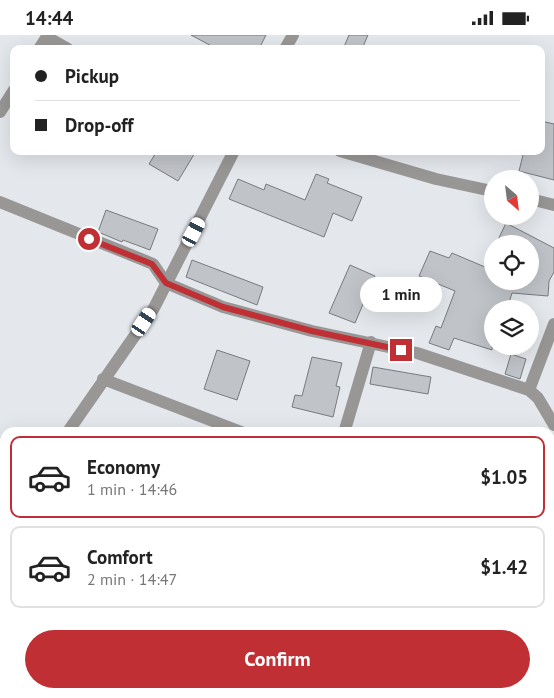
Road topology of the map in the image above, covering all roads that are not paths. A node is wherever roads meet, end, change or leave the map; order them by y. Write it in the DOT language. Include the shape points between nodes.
graph roads {
  1 [pos="47,36"];
  2 [pos="62,45"];
  3 [pos="10,96"];
  4 [pos="0,112"];
  5 [pos="232,155"];
  6 [pos="354,155"];
  7 [pos="484,189"];
  8 [pos="539,201"];
  9 [pos="0,202"];
  10 [pos="554,205"];
  11 [pos="166,283"];
  12 [pos="554,324"];
  13 [pos="371,342"];
  14 [pos="103,379"];
  15 [pos="530,390"];
  16 [pos="554,425"];
  17 [pos="71,427"];
  18 [pos="228,427"];
  19 [pos="346,427"];
  1 -- 2 [label="street"];
  3 -- 4 [label="street"];
  5 -- 11 [label="street"];
  6 -- 7 [label="street"];
  8 -- 10 [label="street"];
  9 -- 11 [label="street" via="147,261"];
  11 -- 13 [label="street" via="223,307 312,331"];
  11 -- 14 [label="street" via="154,308"];
  12 -- 15 [label="street"];
  13 -- 15 [label="street" via="417,353"];
  13 -- 19 [label="street"];
  14 -- 17 [label="street"];
  14 -- 18 [label="street"];
  15 -- 16 [label="street"];
}
